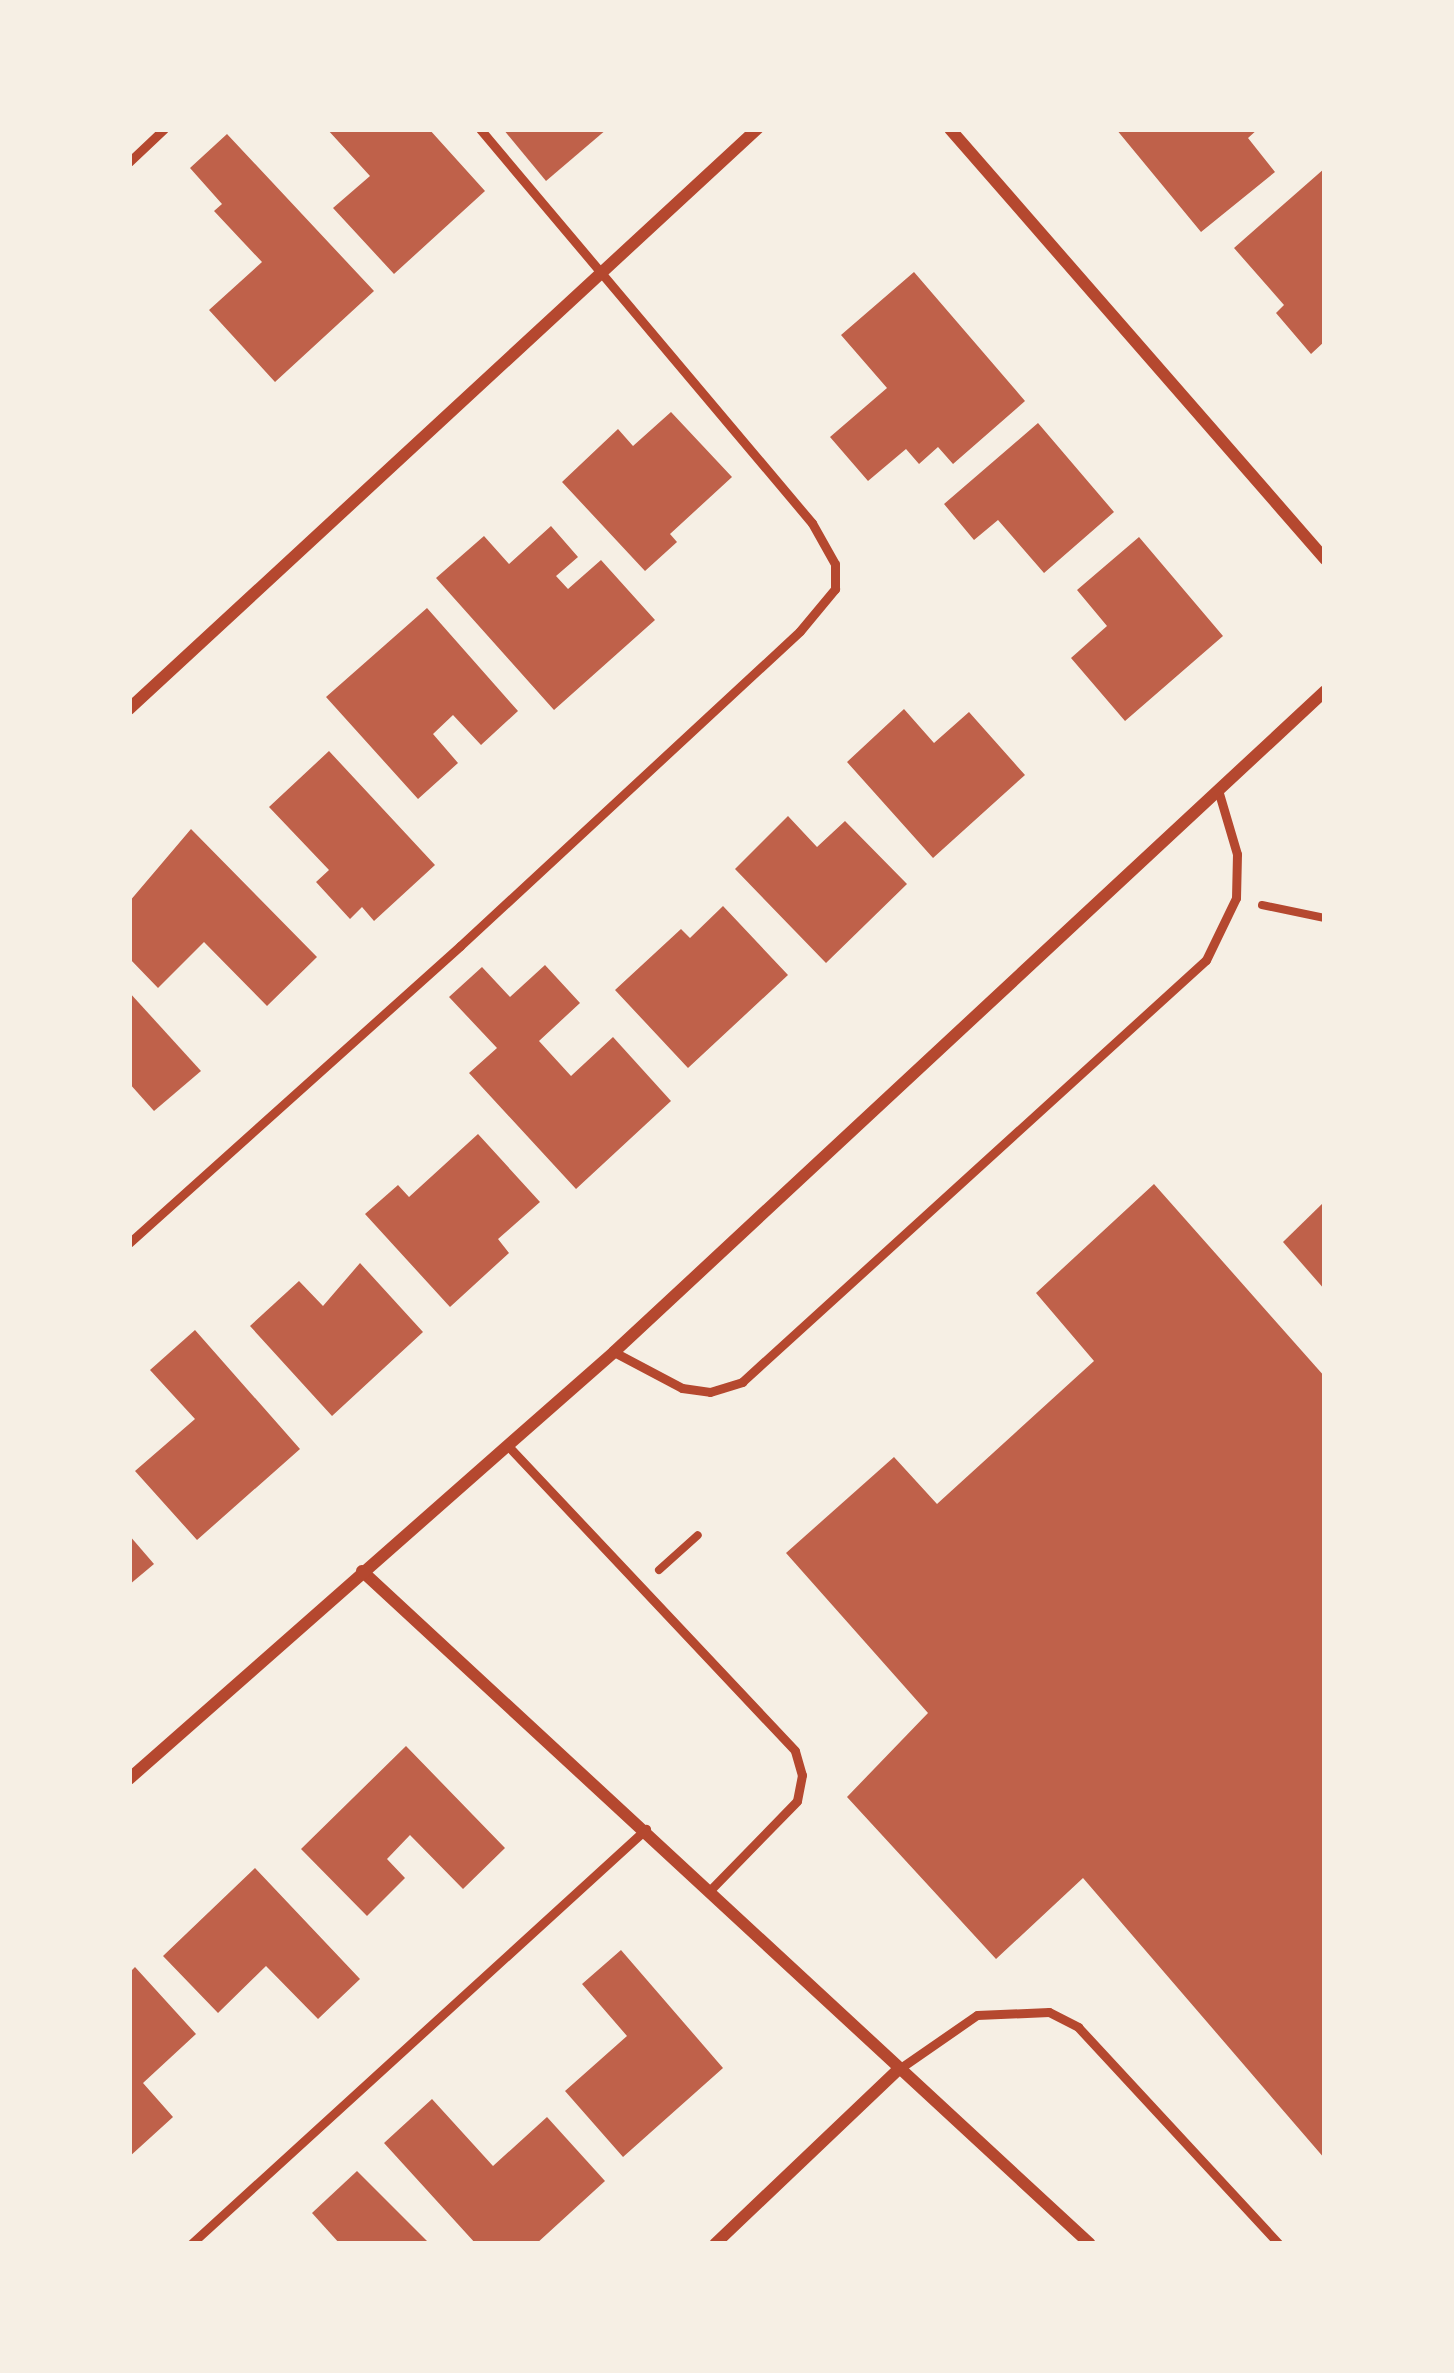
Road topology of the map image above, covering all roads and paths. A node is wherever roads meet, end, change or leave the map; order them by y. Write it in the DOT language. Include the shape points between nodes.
graph roads {
  1 [pos="164,129"];
  2 [pos="479,129"];
  3 [pos="757,129"];
  4 [pos="950,129"];
  5 [pos="129,162"];
  6 [pos="599,273"];
  7 [pos="1325,559"];
  8 [pos="1325,691"];
  9 [pos="129,709"];
  10 [pos="1218,790"];
  11 [pos="1236,898"];
  12 [pos="1325,918"];
  13 [pos="129,1243"];
  14 [pos="614,1352"];
  15 [pos="508,1447"];
  16 [pos="698,1535"];
  17 [pos="362,1571"];
  18 [pos="641,1586"];
  19 [pos="129,1779"];
  20 [pos="646,1829"];
  21 [pos="711,1889"];
  22 [pos="899,2069"];
  23 [pos="191,2244"];
  24 [pos="715,2244"];
  25 [pos="1090,2244"];
  26 [pos="1279,2244"];
  1 -- 5 [label="lane"];
  2 -- 6 [label="lane"];
  3 -- 6 [label="street"];
  4 -- 7 [label="street"];
  6 -- 9 [label="street"];
  6 -- 13 [label="lane" via="812,523 835,564 835,589 647,773"];
  8 -- 10 [label="street"];
  10 -- 11 [label="lane" via="1237,854"];
  10 -- 14 [label="street"];
  11 -- 12 [label="path"];
  11 -- 14 [label="lane" via="1206,960 767,1364 710,1392 682,1388"];
  14 -- 15 [label="street"];
  15 -- 17 [label="street"];
  15 -- 18 [label="lane"];
  16 -- 18 [label="path"];
  17 -- 19 [label="street"];
  17 -- 20 [label="street"];
  18 -- 21 [label="lane" via="795,1751 802,1775 797,1801 779,1824"];
  20 -- 21 [label="street"];
  20 -- 23 [label="lane"];
  21 -- 22 [label="street"];
  22 -- 24 [label="street"];
  22 -- 25 [label="street"];
  22 -- 26 [label="lane" via="977,2015 1049,2012 1078,2027"];
}
